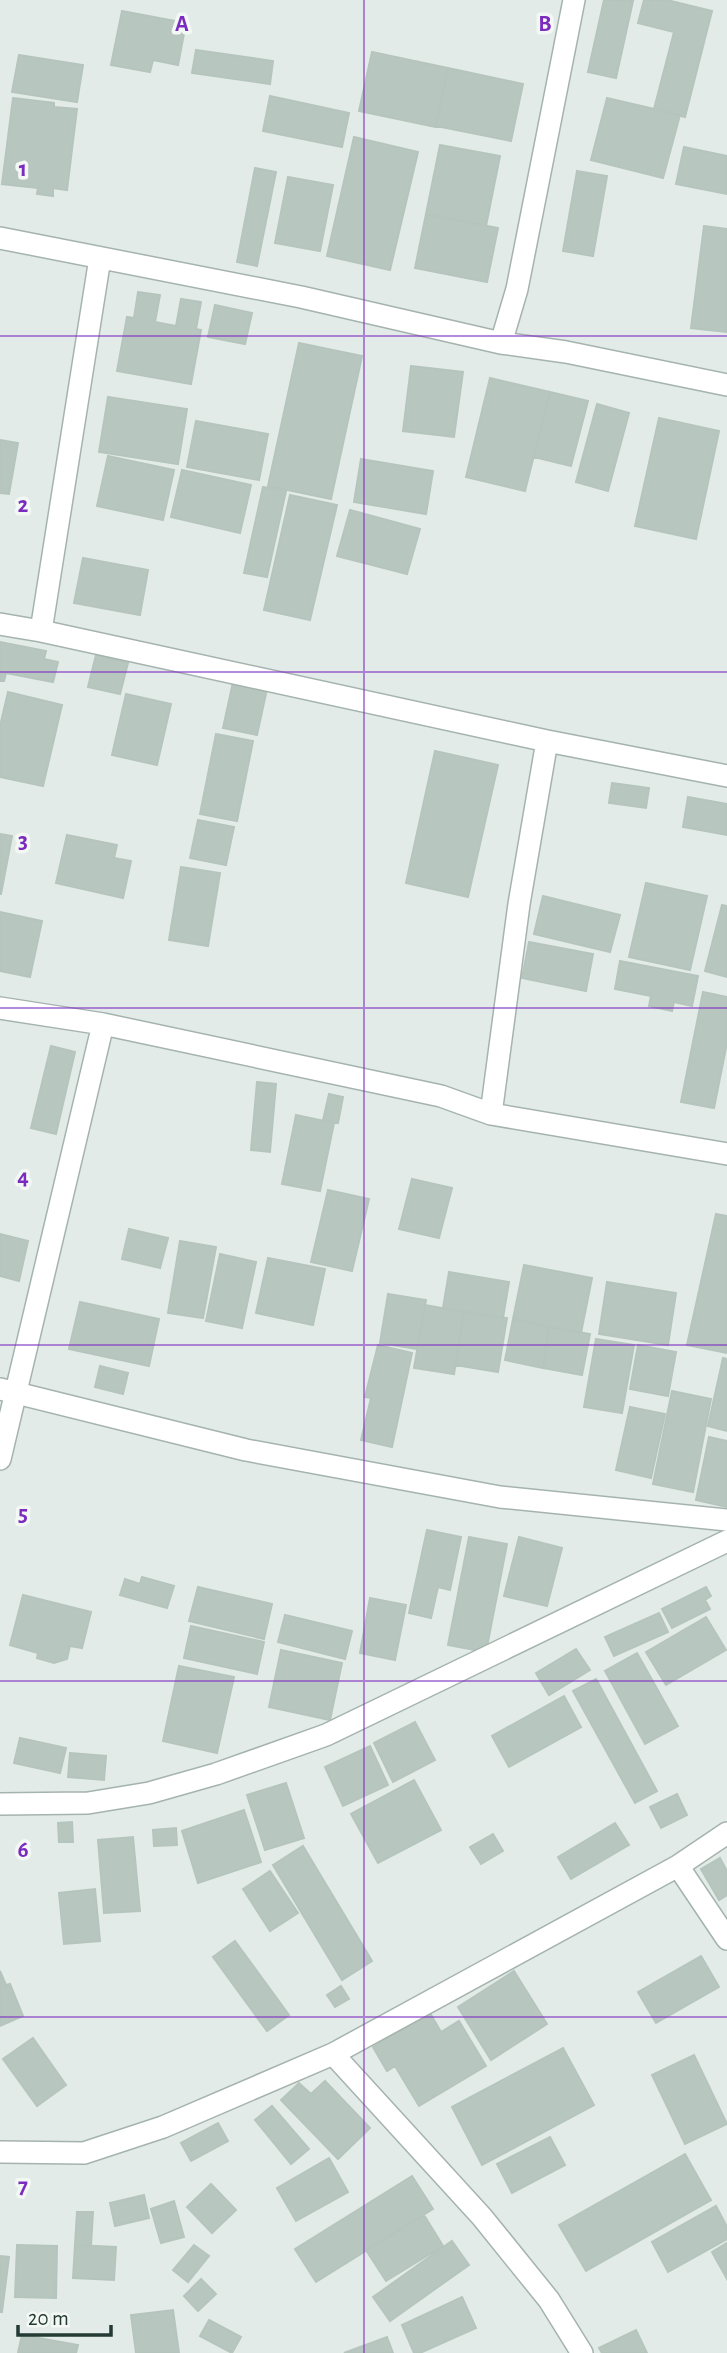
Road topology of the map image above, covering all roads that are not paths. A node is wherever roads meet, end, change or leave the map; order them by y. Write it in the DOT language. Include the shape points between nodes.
graph roads {
  1 [pos="574,0"];
  2 [pos="0,239"];
  3 [pos="100,258"];
  4 [pos="502,343"];
  5 [pos="727,385"];
  6 [pos="0,624"];
  7 [pos="41,631"];
  8 [pos="547,741"];
  9 [pos="727,776"];
  10 [pos="0,1008"];
  11 [pos="103,1024"];
  12 [pos="491,1114"];
  13 [pos="727,1154"];
  14 [pos="8,1390"];
  15 [pos="0,1460"];
  16 [pos="727,1520"];
  17 [pos="727,1541"];
  18 [pos="0,1804"];
  19 [pos="727,1833"];
  20 [pos="678,1866"];
  21 [pos="727,1939"];
  22 [pos="333,2054"];
  23 [pos="0,2152"];
  24 [pos="582,2353"];
  1 -- 4 [label="street" via="517,289"];
  2 -- 3 [label="street"];
  3 -- 4 [label="street"];
  3 -- 7 [label="street"];
  4 -- 5 [label="street"];
  6 -- 7 [label="street"];
  7 -- 8 [label="street"];
  8 -- 9 [label="street"];
  8 -- 12 [label="street"];
  10 -- 11 [label="street"];
  11 -- 12 [label="street" via="441,1096"];
  11 -- 14 [label="street"];
  12 -- 13 [label="street"];
  14 -- 15 [label="street"];
  14 -- 16 [label="street" via="246,1450 500,1497"];
  17 -- 18 [label="street" via="326,1735 241,1766 149,1793 88,1804"];
  19 -- 20 [label="street"];
  20 -- 21 [label="street"];
  20 -- 22 [label="street"];
  22 -- 23 [label="street" via="163,2127 84,2153"];
  22 -- 24 [label="street" via="482,2217 550,2300"];
}
